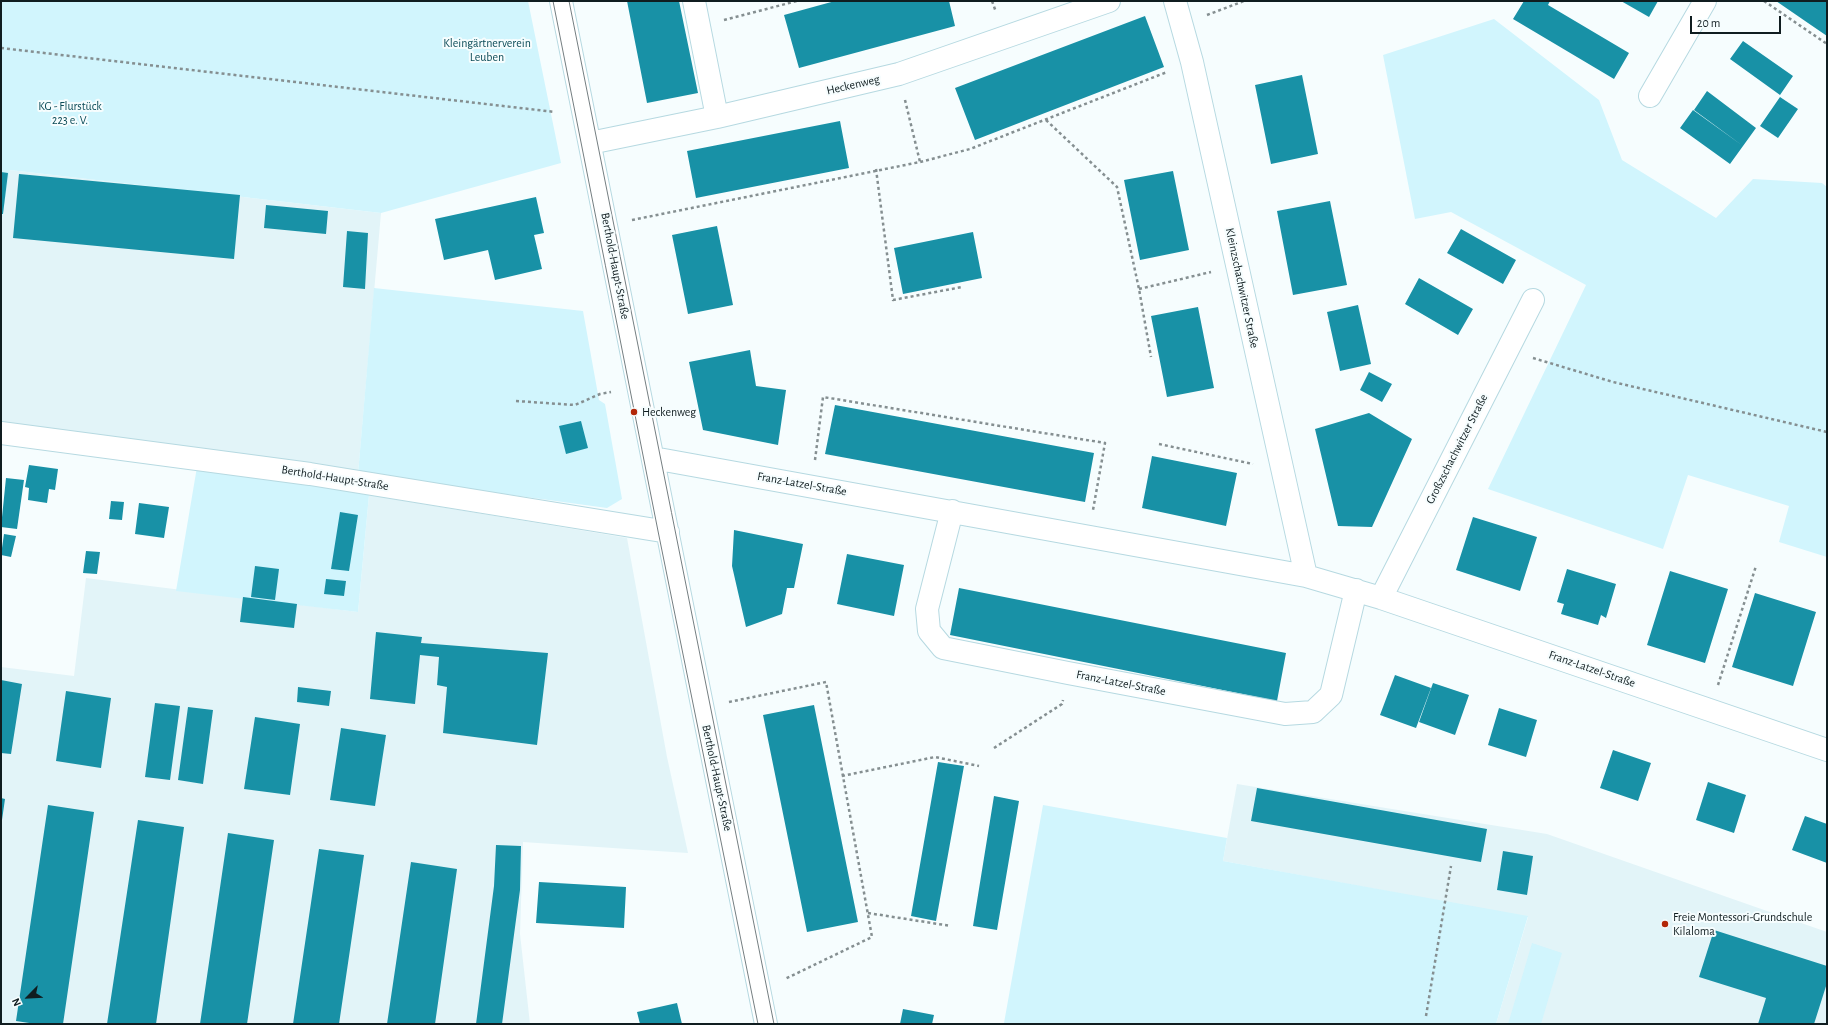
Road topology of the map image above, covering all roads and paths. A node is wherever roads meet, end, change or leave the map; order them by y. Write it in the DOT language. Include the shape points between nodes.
graph roads {
  1 [pos="561,1"];
  2 [pos="694,1"];
  3 [pos="797,1"];
  4 [pos="1110,1"];
  5 [pos="1175,1"];
  6 [pos="1244,1"];
  7 [pos="1705,1"];
  8 [pos="1764,1"];
  9 [pos="1183,25"];
  10 [pos="699,27"];
  11 [pos="1827,44"];
  12 [pos="1,48"];
  13 [pos="1192,62"];
  14 [pos="900,74"];
  15 [pos="1650,96"];
  16 [pos="584,115"];
  17 [pos="716,117"];
  18 [pos="1046,120"];
  19 [pos="590,143"];
  20 [pos="920,162"];
  21 [pos="876,169"];
  22 [pos="606,225"];
  23 [pos="1237,265"];
  24 [pos="962,287"];
  25 [pos="1138,289"];
  26 [pos="1533,300"];
  27 [pos="1508,350"];
  28 [pos="1151,357"];
  29 [pos="639,387"];
  30 [pos="516,401"];
  31 [pos="1827,432"];
  32 [pos="1,433"];
  33 [pos="1159,444"];
  34 [pos="653,458"];
  35 [pos="1283,471"];
  36 [pos="811,486"];
  37 [pos="952,511"];
  38 [pos="668,532"];
  39 [pos="1088,537"];
  40 [pos="1756,566"];
  41 [pos="1306,576"];
  42 [pos="1356,590"];
  43 [pos="1381,598"];
  44 [pos="1068,673"];
  45 [pos="703,708"];
  46 [pos="1710,710"];
  47 [pos="994,748"];
  48 [pos="1827,750"];
  49 [pos="979,766"];
  50 [pos="842,776"];
  51 [pos="1451,866"];
  52 [pos="868,913"];
  53 [pos="951,926"];
  54 [pos="760,991"];
  55 [pos="1426,1016"];
  56 [pos="766,1024"];
  1 -- 16 [label="street, Berthold-Haupt-Straße"];
  2 -- 10 [label="street"];
  3 -- 10 [label="path"];
  4 -- 14 [label="street, Heckenweg"];
  5 -- 9 [label="street, Kleinzschachwitzer Straße"];
  6 -- 9 [label="path"];
  7 -- 15 [label="street"];
  8 -- 11 [label="path"];
  9 -- 13 [label="street, Kleinzschachwitzer Straße"];
  10 -- 17 [label="street"];
  12 -- 16 [label="path"];
  13 -- 18 [label="path"];
  13 -- 23 [label="street, Kleinzschachwitzer Straße"];
  14 -- 17 [label="street, Heckenweg"];
  14 -- 20 [label="path"];
  16 -- 19 [label="street, Berthold-Haupt-Straße"];
  17 -- 19 [label="street, Heckenweg"];
  18 -- 20 [label="path" via="970,149"];
  18 -- 25 [label="path" via="1117,187"];
  19 -- 22 [label="street, Berthold-Haupt-Straße"];
  20 -- 21 [label="path"];
  21 -- 22 [label="path"];
  21 -- 24 [label="path" via="893,300"];
  22 -- 29 [label="street, Berthold-Haupt-Straße"];
  23 -- 25 [label="path"];
  23 -- 35 [label="street, Kleinzschachwitzer Straße"];
  25 -- 28 [label="path"];
  26 -- 27 [label="street, Großzschachwitzer Straße"];
  27 -- 31 [label="path" via="1613,382"];
  27 -- 43 [label="street, Großzschachwitzer Straße"];
  29 -- 30 [label="path" via="600,394 575,405"];
  29 -- 34 [label="street, Berthold-Haupt-Straße"];
  32 -- 38 [label="street, Berthold-Haupt-Straße" via="310,474"];
  33 -- 35 [label="path"];
  34 -- 36 [label="street, Franz-Latzel-Straße"];
  34 -- 38 [label="street, Berthold-Haupt-Straße"];
  35 -- 41 [label="street, Kleinzschachwitzer Straße"];
  36 -- 37 [label="street, Franz-Latzel-Straße"];
  36 -- 39 [label="path" via="824,397 1105,443"];
  37 -- 39 [label="street, Franz-Latzel-Straße"];
  37 -- 44 [label="street, Franz-Latzel-Straße" via="927,609 929,631 943,648"];
  38 -- 45 [label="street, Berthold-Haupt-Straße"];
  39 -- 41 [label="street, Franz-Latzel-Straße"];
  40 -- 46 [label="path"];
  41 -- 42 [label="street, Franz-Latzel-Straße"];
  42 -- 43 [label="street, Franz-Latzel-Straße"];
  42 -- 44 [label="street, Franz-Latzel-Straße" via="1331,695 1313,712 1285,714"];
  43 -- 46 [label="street, Franz-Latzel-Straße"];
  44 -- 47 [label="path" via="1062,704"];
  45 -- 50 [label="path" via="826,682"];
  45 -- 54 [label="street, Berthold-Haupt-Straße"];
  46 -- 48 [label="street, Franz-Latzel-Straße"];
  49 -- 50 [label="path" via="935,757"];
  50 -- 52 [label="path"];
  51 -- 55 [label="path"];
  52 -- 53 [label="path"];
  52 -- 54 [label="path" via="872,937"];
  54 -- 56 [label="street, Berthold-Haupt-Straße"];
}
